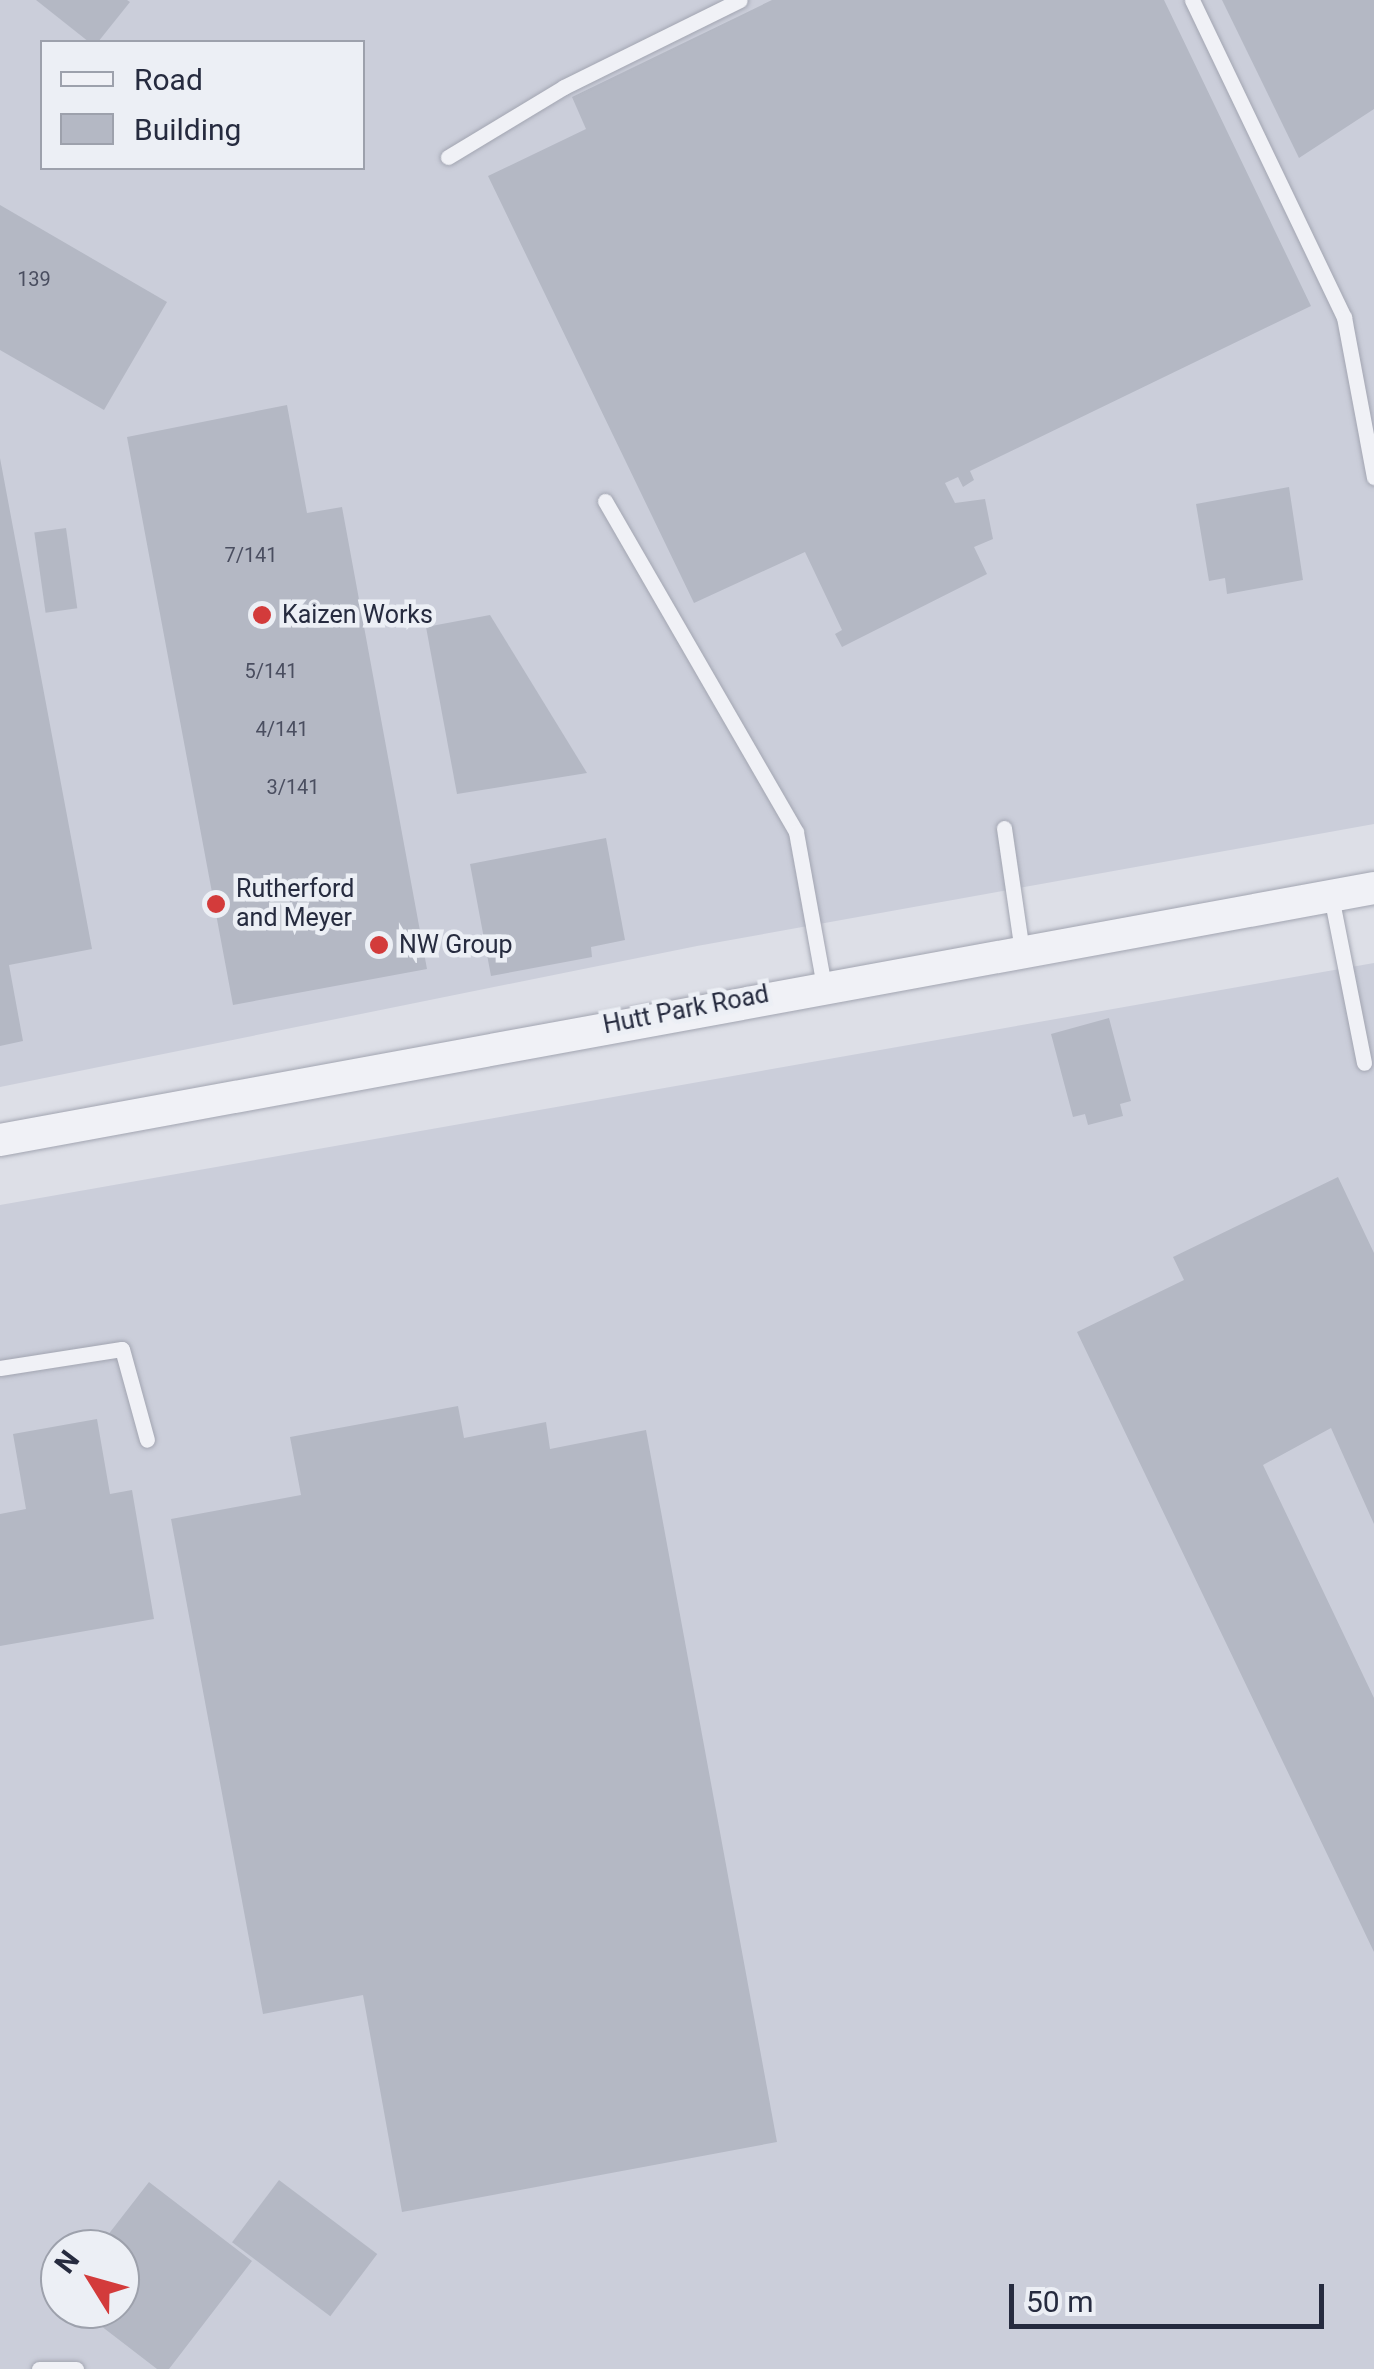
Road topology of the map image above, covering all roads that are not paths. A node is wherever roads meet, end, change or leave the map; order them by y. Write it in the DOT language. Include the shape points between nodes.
graph roads {
  1 [pos="740,0"];
  2 [pos="1192,0"];
  3 [pos="448,157"];
  4 [pos="1374,476"];
  5 [pos="604,500"];
  6 [pos="1004,828"];
  7 [pos="1374,888"];
  8 [pos="1330,896"];
  9 [pos="1022,951"];
  10 [pos="824,986"];
  11 [pos="1364,1063"];
  12 [pos="0,1140"];
  13 [pos="0,1368"];
  14 [pos="147,1440"];
  15 [pos="39,2369"];
  16 [pos="76,2369"];
  1 -- 3 [label="lane" via="564,87"];
  2 -- 4 [label="lane" via="1335,296"];
  5 -- 10 [label="lane" via="796,832"];
  6 -- 9 [label="lane"];
  7 -- 8 [label="street, Hutt Park Road"];
  8 -- 9 [label="street, Hutt Park Road"];
  8 -- 11 [label="lane"];
  9 -- 10 [label="street, Hutt Park Road"];
  10 -- 12 [label="street, Hutt Park Road"];
  13 -- 14 [label="lane" via="122,1349"];
  15 -- 16 [label="lane"];
}
